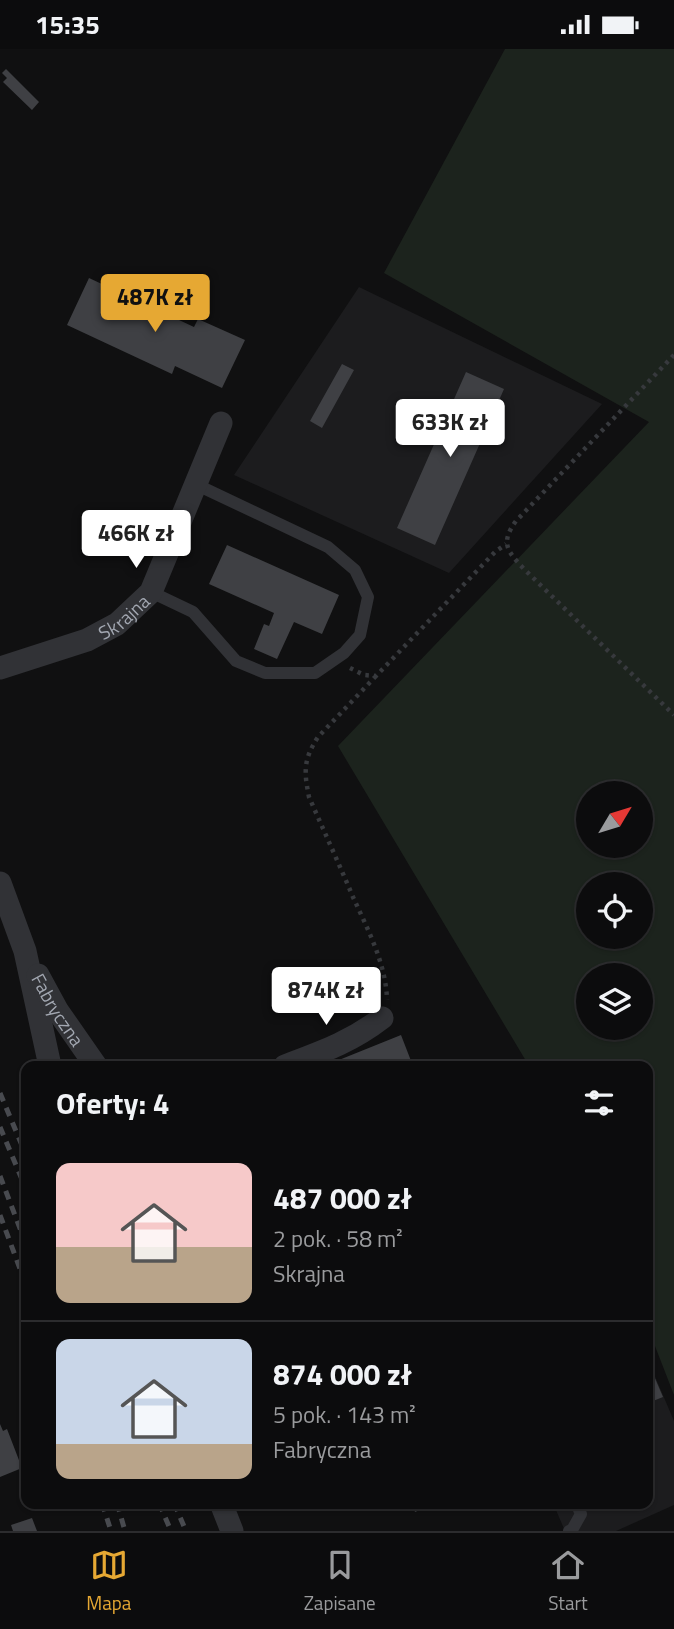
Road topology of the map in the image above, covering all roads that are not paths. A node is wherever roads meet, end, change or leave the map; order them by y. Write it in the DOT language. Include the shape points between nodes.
graph roads {
  1 [pos="220,422"];
  2 [pos="195,484"];
  3 [pos="151,592"];
  4 [pos="0,668"];
  5 [pos="0,883"];
  6 [pos="25,951"];
  7 [pos="382,1018"];
  8 [pos="49,1061"];
  9 [pos="93,1061"];
  10 [pos="299,1061"];
  11 [pos="223,1509"];
  12 [pos="579,1509"];
  13 [pos="232,1531"];
  14 [pos="569,1531"];
  1 -- 2 [label="street, Skrajna"];
  2 -- 3 [label="street, Skrajna"];
  2 -- 3 [label="lane" via="328,547 355,570 368,597 360,635 315,673 265,673 236,661 193,612"];
  3 -- 4 [label="street, Skrajna" via="117,624 88,640"];
  5 -- 6 [label="street, Fabryczna"];
  6 -- 8 [label="street, Fabryczna"];
  6 -- 9 [label="street, Fabryczna" via="57,1010"];
  7 -- 10 [label="street" via="342,1045"];
  11 -- 13 [label="street"];
  12 -- 14 [label="lane" via="581,1514"];
}
